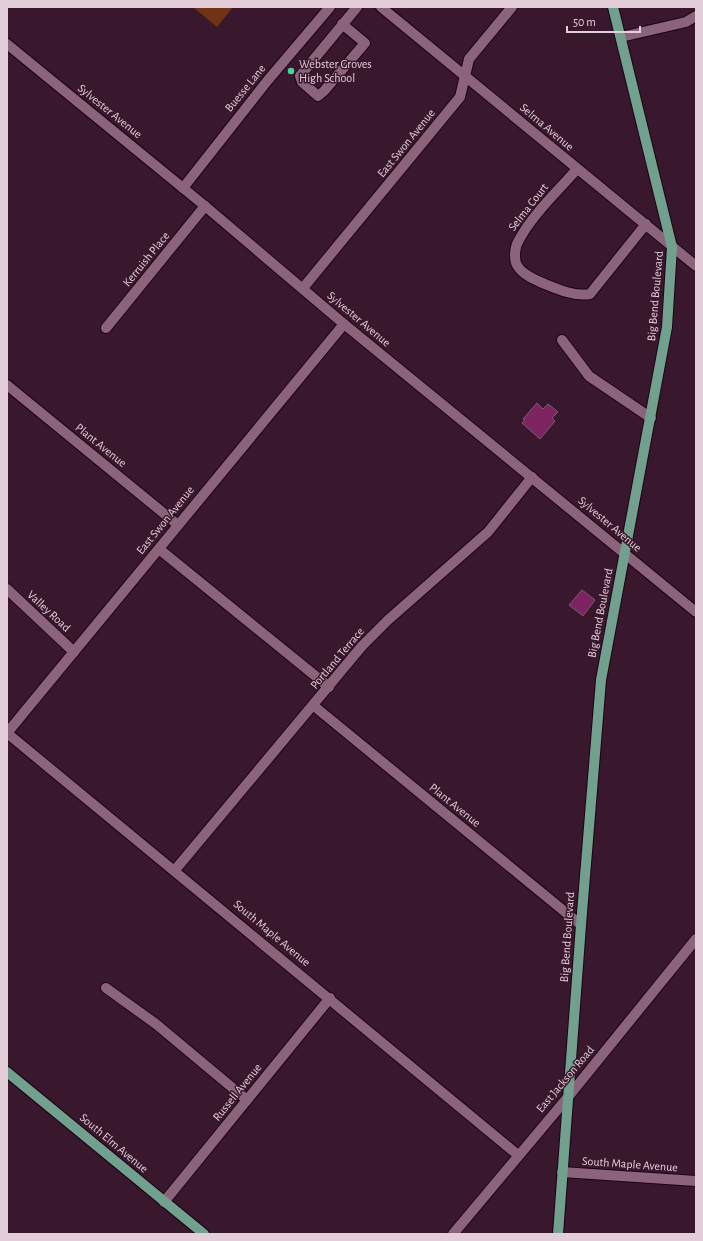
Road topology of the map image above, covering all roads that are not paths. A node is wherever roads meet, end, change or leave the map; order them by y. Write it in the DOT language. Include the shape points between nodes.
graph roads {
  1 [pos="330,7"];
  2 [pos="357,7"];
  3 [pos="381,7"];
  4 [pos="512,7"];
  5 [pos="613,7"];
  6 [pos="696,16"];
  7 [pos="342,24"];
  8 [pos="621,37"];
  9 [pos="7,44"];
  10 [pos="465,75"];
  11 [pos="577,169"];
  12 [pos="183,188"];
  13 [pos="206,206"];
  14 [pos="646,224"];
  15 [pos="672,246"];
  16 [pos="696,266"];
  17 [pos="303,288"];
  18 [pos="344,324"];
  19 [pos="106,328"];
  20 [pos="562,340"];
  21 [pos="7,385"];
  22 [pos="651,418"];
  23 [pos="532,477"];
  24 [pos="178,525"];
  25 [pos="159,549"];
  26 [pos="625,554"];
  27 [pos="7,589"];
  28 [pos="696,612"];
  29 [pos="74,652"];
  30 [pos="329,687"];
  31 [pos="314,706"];
  32 [pos="7,733"];
  33 [pos="174,870"];
  34 [pos="581,925"];
  35 [pos="696,939"];
  36 [pos="106,988"];
  37 [pos="330,998"];
  38 [pos="7,1072"];
  39 [pos="568,1097"];
  40 [pos="248,1100"];
  41 [pos="518,1155"];
  42 [pos="562,1172"];
  43 [pos="696,1181"];
  44 [pos="164,1202"];
  45 [pos="204,1234"];
  46 [pos="453,1234"];
  47 [pos="558,1234"];
  1 -- 12 [label="street, Buesse Lane" via="268,80"];
  2 -- 7 [label="street"];
  3 -- 10 [label="street, Selma Avenue"];
  4 -- 10 [label="street, East Swon Avenue" via="469,60"];
  5 -- 8 [label="main road, Big Bend Boulevard"];
  6 -- 8 [label="street" via="686,22"];
  7 -- 7 [label="street" via="300,76 302,82 318,96 365,43"];
  8 -- 15 [label="main road, Big Bend Boulevard"];
  9 -- 12 [label="street, Sylvester Avenue"];
  10 -- 11 [label="street, Selma Avenue"];
  10 -- 17 [label="street, East Swon Avenue" via="460,97"];
  11 -- 14 [label="street, Selma Avenue"];
  11 -- 14 [label="street, Selma Court" via="526,228 518,241 515,258 517,265 526,274 547,285 581,296 590,294"];
  12 -- 13 [label="street, Sylvester Avenue"];
  13 -- 17 [label="street, Sylvester Avenue"];
  13 -- 19 [label="street, Kerruish Place"];
  14 -- 15 [label="street, Selma Avenue"];
  15 -- 16 [label="street, Selma Avenue"];
  15 -- 22 [label="main road, Big Bend Boulevard" via="667,327"];
  17 -- 18 [label="street, Sylvester Avenue"];
  18 -- 23 [label="street, Sylvester Avenue"];
  18 -- 24 [label="street, East Swon Avenue"];
  20 -- 22 [label="street" via="589,376"];
  21 -- 24 [label="street, Plant Avenue"];
  22 -- 26 [label="main road, Big Bend Boulevard"];
  23 -- 26 [label="street, Sylvester Avenue"];
  23 -- 30 [label="street, Portland Terrace" via="488,532 388,620 362,646"];
  24 -- 25 [label="street, East Swon Avenue"];
  25 -- 29 [label="street, East Swon Avenue"];
  25 -- 30 [label="street"];
  26 -- 28 [label="street, Sylvester Avenue"];
  26 -- 34 [label="main road, Big Bend Boulevard" via="601,680"];
  27 -- 29 [label="street, Valley Road"];
  29 -- 32 [label="street, East Swon Avenue"];
  30 -- 31 [label="street, Portland Terrace"];
  31 -- 33 [label="street, Portland Terrace"];
  31 -- 34 [label="street, Plant Avenue"];
  32 -- 33 [label="street, South Maple Avenue"];
  33 -- 37 [label="street, South Maple Avenue"];
  34 -- 39 [label="main road, Big Bend Boulevard"];
  35 -- 39 [label="street, East Jackson Road"];
  36 -- 40 [label="street" via="156,1024"];
  37 -- 40 [label="street, Russell Avenue"];
  37 -- 41 [label="street, South Maple Avenue"];
  38 -- 44 [label="main road, South Elm Avenue"];
  39 -- 41 [label="street, East Jackson Road"];
  39 -- 42 [label="main road, Big Bend Boulevard"];
  40 -- 44 [label="street, Russell Avenue"];
  41 -- 46 [label="street, East Jackson Road"];
  42 -- 43 [label="street, South Maple Avenue"];
  42 -- 47 [label="main road, Big Bend Boulevard"];
  44 -- 45 [label="main road, South Elm Avenue"];
}
